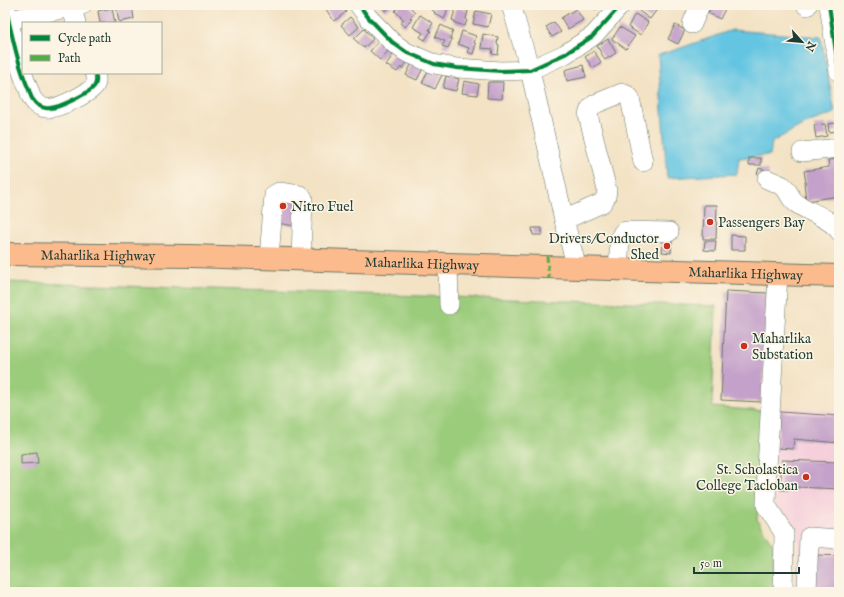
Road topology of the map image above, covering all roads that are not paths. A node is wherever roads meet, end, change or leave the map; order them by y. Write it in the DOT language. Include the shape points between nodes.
graph roads {
  1 [pos="359,5"];
  2 [pos="510,5"];
  3 [pos="621,5"];
  4 [pos="700,5"];
  5 [pos="829,5"];
  6 [pos="76,10"];
  7 [pos="7,12"];
  8 [pos="692,24"];
  9 [pos="530,70"];
  10 [pos="22,72"];
  11 [pos="839,72"];
  12 [pos="23,74"];
  13 [pos="95,74"];
  14 [pos="839,148"];
  15 [pos="802,152"];
  16 [pos="643,162"];
  17 [pos="767,179"];
  18 [pos="564,220"];
  19 [pos="839,231"];
  20 [pos="669,232"];
  21 [pos="5,254"];
  22 [pos="269,258"];
  23 [pos="301,259"];
  24 [pos="448,264"];
  25 [pos="578,268"];
  26 [pos="618,270"];
  27 [pos="778,274"];
  28 [pos="839,276"];
  29 [pos="449,305"];
  30 [pos="839,539"];
  31 [pos="783,592"];
  32 [pos="807,592"];
  1 -- 9 [label="street" via="392,42 406,52 434,64 482,70"];
  2 -- 9 [label="street"];
  3 -- 9 [label="street" via="593,36 565,54"];
  4 -- 8 [label="street"];
  5 -- 11 [label="street"];
  6 -- 7 [label="street"];
  7 -- 10 [label="street"];
  9 -- 18 [label="street"];
  12 -- 13 [label="street" via="34,101 49,108 58,107 91,91 96,84"];
  14 -- 15 [label="street"];
  16 -- 18 [label="street" via="630,98 622,93 595,104 588,115 607,190 606,197 602,203"];
  17 -- 19 [label="street" via="783,186 796,203 830,222"];
  18 -- 25 [label="street"];
  20 -- 26 [label="street" via="624,232 620,238"];
  21 -- 22 [label="highway, Maharlika Highway"];
  22 -- 23 [label="highway, Maharlika Highway"];
  22 -- 23 [label="street" via="274,196 279,192 300,195 303,198"];
  23 -- 24 [label="highway, Maharlika Highway"];
  24 -- 25 [label="highway, Maharlika Highway"];
  24 -- 29 [label="street"];
  25 -- 26 [label="highway, Maharlika Highway"];
  26 -- 27 [label="highway, Maharlika Highway"];
  27 -- 28 [label="highway, Maharlika Highway"];
  27 -- 31 [label="street" via="766,505 784,533"];
  30 -- 32 [label="street" via="809,537"];
}
